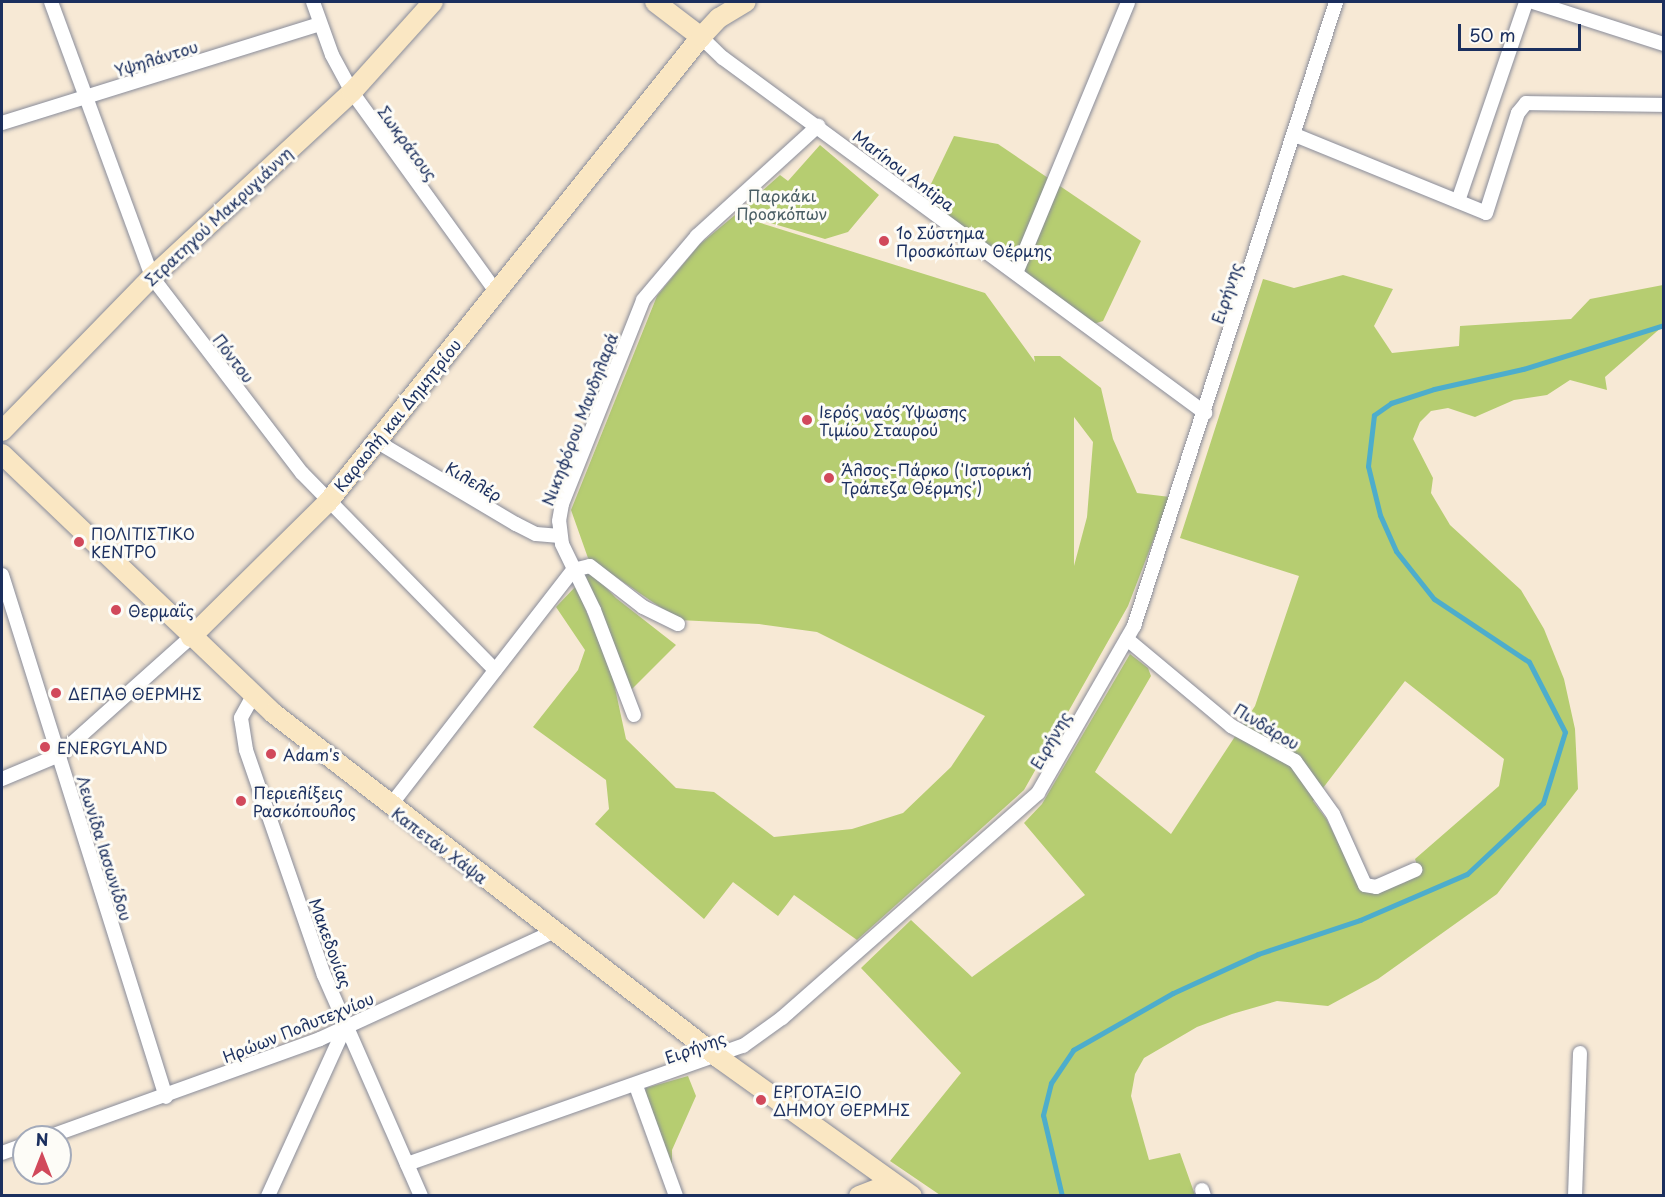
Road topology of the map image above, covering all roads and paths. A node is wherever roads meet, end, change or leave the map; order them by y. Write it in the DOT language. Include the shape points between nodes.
graph roads {
  1 [pos="51,2"];
  2 [pos="313,2"];
  3 [pos="433,2"];
  4 [pos="655,2"];
  5 [pos="746,2"];
  6 [pos="1128,2"];
  7 [pos="1336,2"];
  8 [pos="1526,2"];
  9 [pos="1533,2"];
  10 [pos="320,24"];
  11 [pos="702,37"];
  12 [pos="1664,44"];
  13 [pos="352,92"];
  14 [pos="84,97"];
  15 [pos="1664,105"];
  16 [pos="2,123"];
  17 [pos="818,126"];
  18 [pos="1295,135"];
  19 [pos="1458,201"];
  20 [pos="1016,273"];
  21 [pos="152,277"];
  22 [pos="496,292"];
  23 [pos="1205,413"];
  24 [pos="2,431"];
  25 [pos="376,441"];
  26 [pos="2,454"];
  27 [pos="328,502"];
  28 [pos="560,536"];
  29 [pos="573,570"];
  30 [pos="2,575"];
  31 [pos="678,624"];
  32 [pos="191,637"];
  33 [pos="1127,639"];
  34 [pos="495,670"];
  35 [pos="253,696"];
  36 [pos="634,715"];
  37 [pos="59,755"];
  38 [pos="2,779"];
  39 [pos="390,806"];
  40 [pos="1415,870"];
  41 [pos="553,932"];
  42 [pos="345,1028"];
  43 [pos="1580,1053"];
  44 [pos="719,1058"];
  45 [pos="636,1086"];
  46 [pos="166,1096"];
  47 [pos="72,1129"];
  48 [pos="407,1164"];
  49 [pos="892,1183"];
  50 [pos="268,1196"];
  51 [pos="421,1196"];
  52 [pos="676,1196"];
  53 [pos="859,1196"];
  54 [pos="912,1196"];
  55 [pos="1575,1196"];
  1 -- 14 [label="street, Πόντου"];
  2 -- 10 [label="street, Σωκράτους"];
  3 -- 13 [label="street, Στρατηγού Μακρυγιάννη"];
  4 -- 11 [label="street"];
  5 -- 11 [label="street, Καραολή και Δημητρίου" via="719,18"];
  6 -- 20 [label="street"];
  7 -- 18 [label="street, Ειρήνης"];
  8 -- 19 [label="street"];
  9 -- 12 [label="street"];
  10 -- 13 [label="street, Σωκράτους"];
  10 -- 14 [label="street, Υψηλάντου"];
  11 -- 17 [label="street, Marínou Antipa" via="723,58"];
  11 -- 22 [label="street, Καραολή και Δημητρίου"];
  13 -- 21 [label="street, Στρατηγού Μακρυγιάννη"];
  13 -- 22 [label="street, Σωκράτους"];
  14 -- 16 [label="street, Υψηλάντου"];
  14 -- 21 [label="street, Πόντου"];
  15 -- 19 [label="street" via="1526,103 1518,113 1486,213"];
  17 -- 20 [label="street, Marínou Antipa"];
  17 -- 28 [label="street, Νικηφόρου Μανδηλαρά" via="697,236 643,300 567,488 559,515"];
  18 -- 19 [label="street"];
  18 -- 23 [label="street, Ειρήνης"];
  20 -- 23 [label="street, Marínou Antipa"];
  21 -- 24 [label="street, Στρατηγού Μακρυγιάννη"];
  21 -- 27 [label="street, Πόντου"];
  22 -- 25 [label="street, Καραολή και Δημητρίου"];
  23 -- 33 [label="street, Ειρήνης"];
  25 -- 27 [label="street, Καραολή και Δημητρίου"];
  25 -- 28 [label="street, Κιλελέρ" via="516,524 536,534"];
  26 -- 32 [label="street, Καπετάν Χάψα"];
  27 -- 32 [label="street, Καραολή και Δημητρίου"];
  27 -- 34 [label="street, Πόντου"];
  28 -- 29 [label="street, Νικηφόρου Μανδηλαρά"];
  29 -- 31 [label="street" via="590,566 643,607"];
  29 -- 34 [label="street"];
  29 -- 36 [label="street, Νικηφόρου Μανδηλαρά" via="594,610"];
  30 -- 37 [label="street, Λεωνίδα Ιασωνίδου"];
  32 -- 35 [label="street, Καπετάν Χάψα"];
  32 -- 37 [label="street, Καραολή και Δημητρίου"];
  33 -- 40 [label="street, Πινδάρου" via="1231,726 1295,761 1333,814 1365,885 1376,887"];
  33 -- 44 [label="street, Ειρήνης" via="1028,805 782,1018"];
  34 -- 39 [label="street"];
  35 -- 39 [label="street, Καπετάν Χάψα"];
  35 -- 42 [label="street, Μακεδονίας" via="241,718 244,742"];
  37 -- 38 [label="street, Καραολή και Δημητρίου"];
  37 -- 46 [label="street, Λεωνίδα Ιασωνίδου"];
  39 -- 41 [label="street, Καπετάν Χάψα"];
  41 -- 42 [label="street, Ηρώων Πολυτεχνίου"];
  41 -- 44 [label="street, Καπετάν Χάψα"];
  42 -- 46 [label="street, Ηρώων Πολυτεχνίου"];
  42 -- 48 [label="street, Μακεδονίας"];
  42 -- 50 [label="street"];
  43 -- 55 [label="street"];
  44 -- 45 [label="street, Ειρήνης"];
  44 -- 49 [label="street, Καπετάν Χάψα"];
  45 -- 48 [label="street, Ειρήνης"];
  45 -- 52 [label="street"];
  46 -- 47 [label="street, Ηρώων Πολυτεχνίου"];
  48 -- 51 [label="street, Μακεδονίας"];
  49 -- 53 [label="street"];
  49 -- 54 [label="street, Καπετάν Χάψα"];
}
